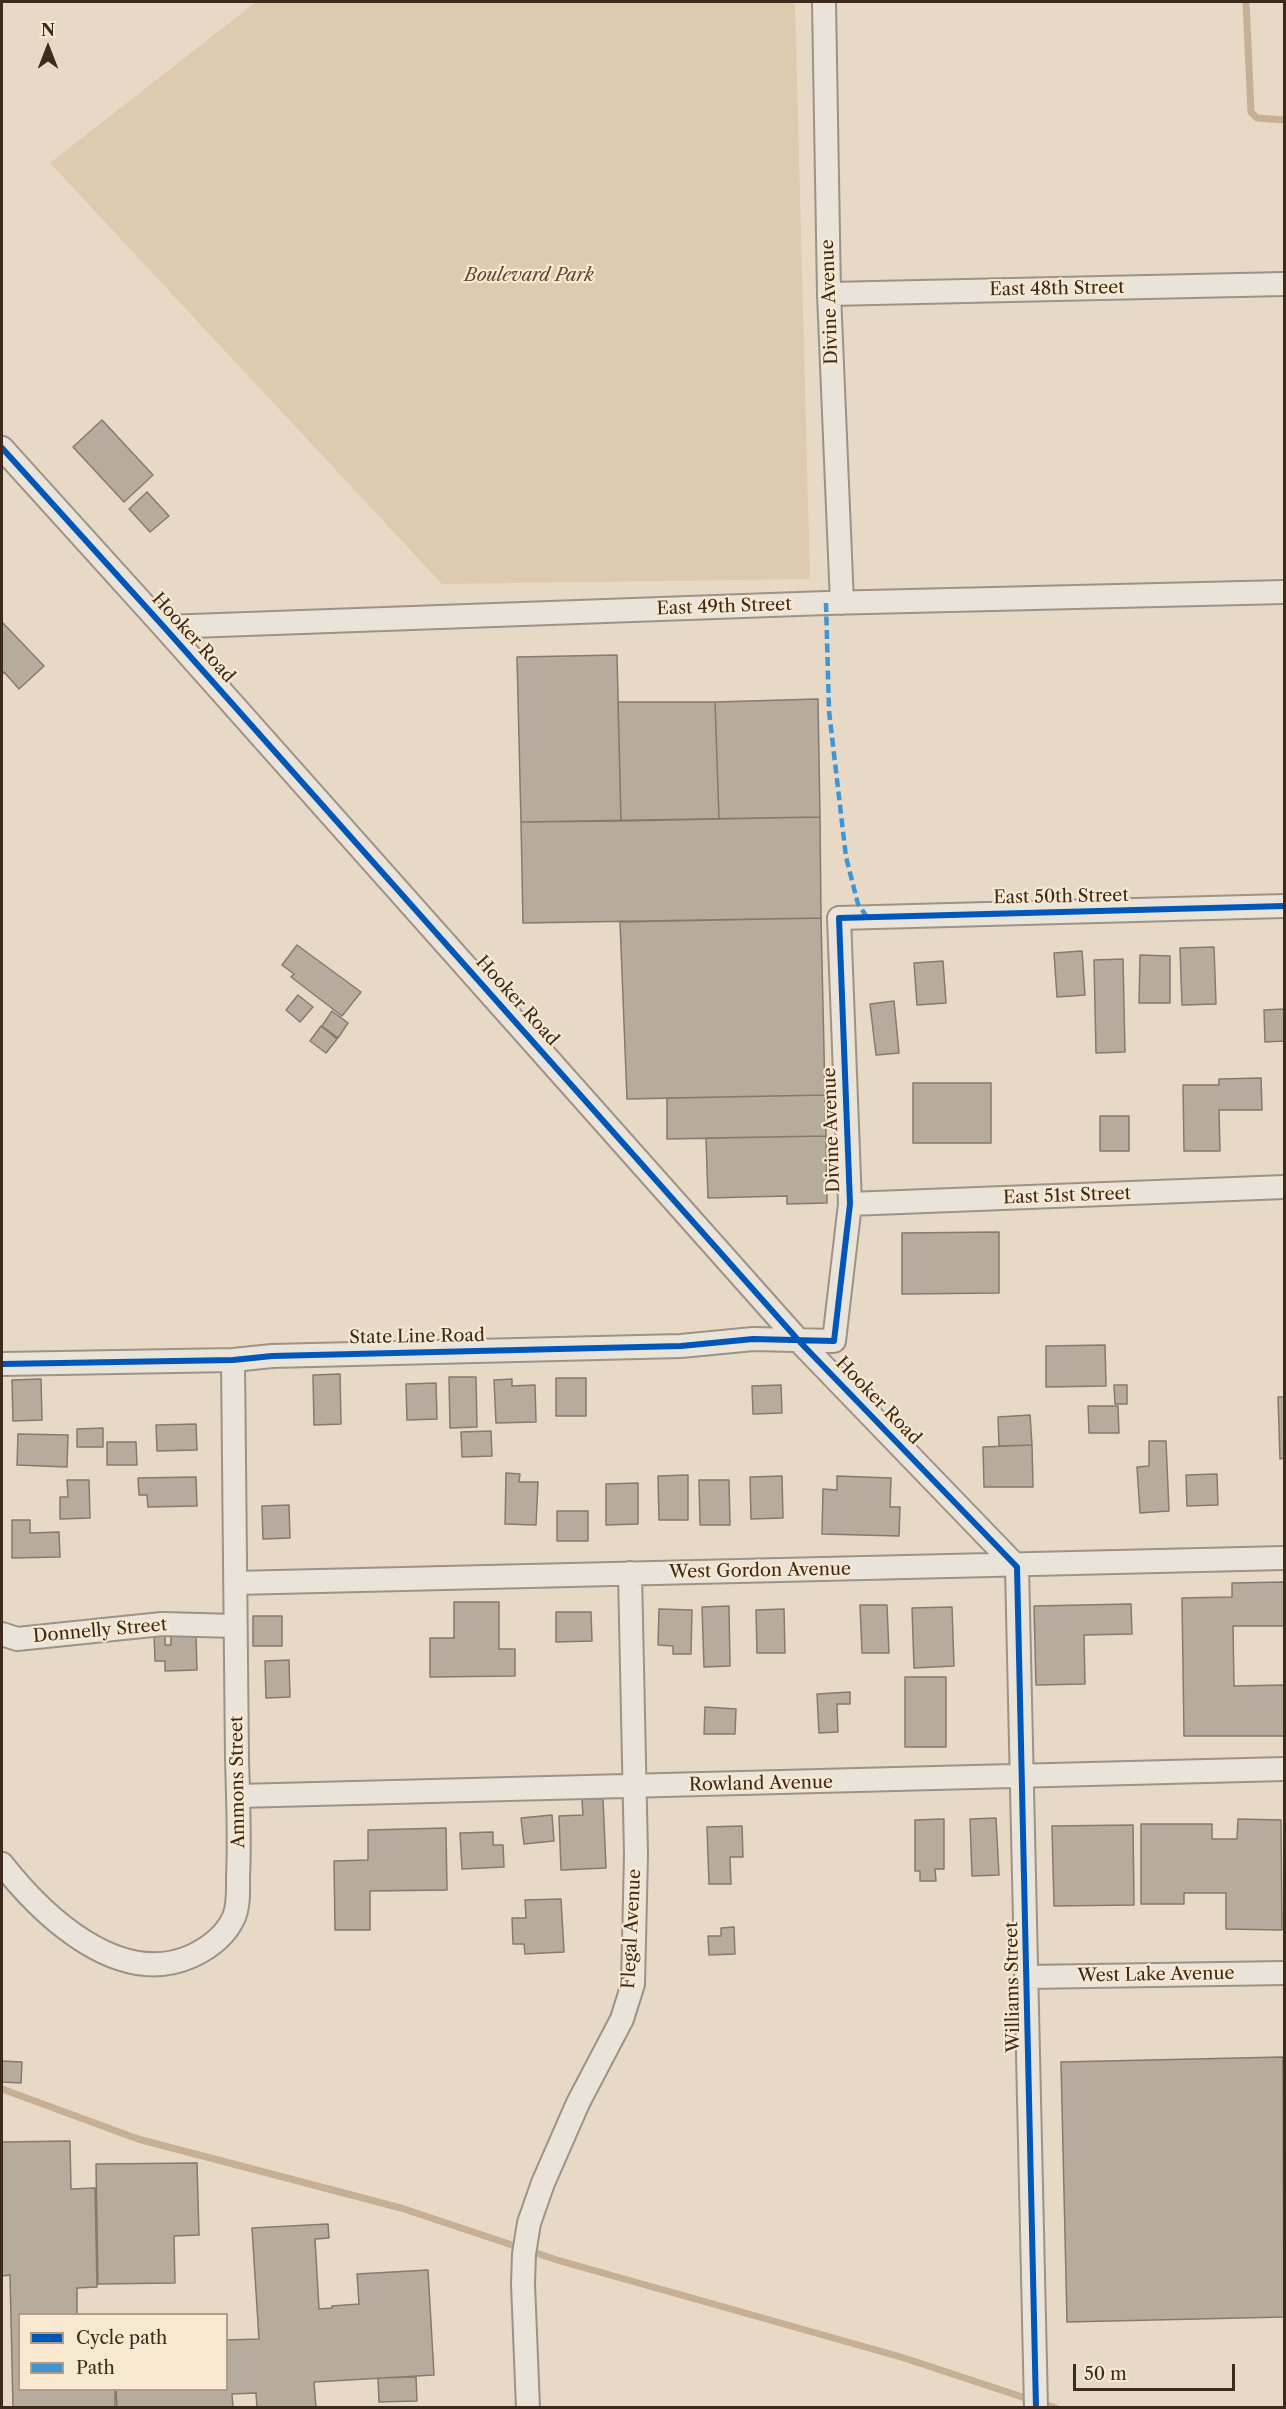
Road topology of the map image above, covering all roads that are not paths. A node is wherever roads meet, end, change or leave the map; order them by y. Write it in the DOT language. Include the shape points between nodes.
graph roads {
  1 [pos="824,2"];
  2 [pos="1284,284"];
  3 [pos="829,294"];
  4 [pos="2,448"];
  5 [pos="1284,592"];
  6 [pos="842,603"];
  7 [pos="164,627"];
  8 [pos="1284,906"];
  9 [pos="839,918"];
  10 [pos="1284,1187"];
  11 [pos="849,1204"];
  12 [pos="799,1341"];
  13 [pos="834,1341"];
  14 [pos="233,1360"];
  15 [pos="2,1364"];
  16 [pos="1284,1558"];
  17 [pos="1017,1567"];
  18 [pos="630,1573"];
  19 [pos="235,1583"];
  20 [pos="235,1626"];
  21 [pos="2,1634"];
  22 [pos="1284,1769"];
  23 [pos="1023,1777"];
  24 [pos="635,1787"];
  25 [pos="238,1796"];
  26 [pos="2,1864"];
  27 [pos="1284,1973"];
  28 [pos="1028,1977"];
  29 [pos="528,2408"];
  30 [pos="1036,2408"];
  1 -- 3 [label="street, Divine Avenue"];
  2 -- 3 [label="street, East 48th Street"];
  3 -- 6 [label="street, Divine Avenue"];
  4 -- 7 [label="street, Hooker Road"];
  5 -- 6 [label="street, East 49th Street"];
  6 -- 7 [label="street, East 49th Street"];
  7 -- 12 [label="street, Hooker Road"];
  8 -- 9 [label="street, East 50th Street"];
  9 -- 11 [label="street, Divine Avenue"];
  10 -- 11 [label="street, East 51st Street"];
  11 -- 13 [label="street, Divine Avenue"];
  12 -- 13 [label="street, State Line Road"];
  12 -- 14 [label="street, State Line Road" via="753,1339 681,1346"];
  12 -- 17 [label="street, Hooker Road"];
  14 -- 15 [label="street, State Line Road"];
  14 -- 19 [label="street, Ammons Street"];
  16 -- 17 [label="street, West Gordon Avenue"];
  17 -- 18 [label="street, West Gordon Avenue"];
  17 -- 23 [label="street, Williams Street"];
  18 -- 19 [label="street, West Gordon Avenue"];
  18 -- 24 [label="street, Flegal Avenue"];
  19 -- 20 [label="street, Ammons Street"];
  20 -- 21 [label="street, Donnelly Street" via="162,1624 17,1638"];
  20 -- 25 [label="street, Ammons Street"];
  22 -- 23 [label="street, Rowland Avenue"];
  23 -- 24 [label="street, Rowland Avenue"];
  23 -- 28 [label="street, Williams Street"];
  24 -- 25 [label="street, Rowland Avenue"];
  24 -- 29 [label="street, Flegal Avenue" via="633,1984 622,2019 578,2103 529,2223 523,2284"];
  25 -- 26 [label="street, Ammons Street" via="239,1862 234,1917 219,1938 184,1959 154,1963 123,1961 96,1949 34,1901"];
  27 -- 28 [label="street, West Lake Avenue"];
  28 -- 30 [label="street, Williams Street"];
}
